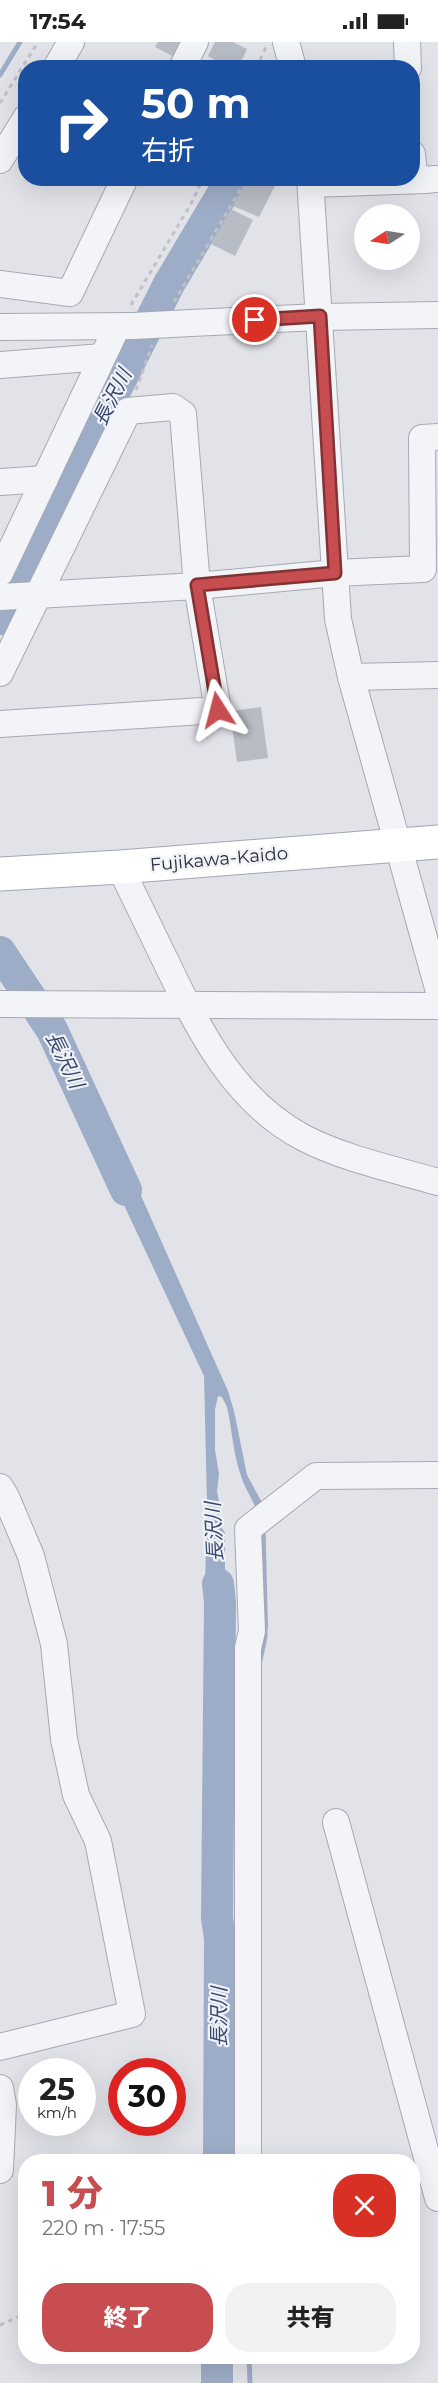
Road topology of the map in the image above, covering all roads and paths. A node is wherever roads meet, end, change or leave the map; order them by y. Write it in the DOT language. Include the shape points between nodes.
graph roads {
  1 [pos="38,42"];
  2 [pos="71,42"];
  3 [pos="195,42"];
  4 [pos="268,42"];
  5 [pos="286,42"];
  6 [pos="407,42"];
  7 [pos="27,60"];
  8 [pos="61,60"];
  9 [pos="186,60"];
  10 [pos="260,60"];
  11 [pos="291,60"];
  12 [pos="408,60"];
  13 [pos="18,74"];
  14 [pos="0,103"];
  15 [pos="18,131"];
  16 [pos="0,160"];
  17 [pos="121,186"];
  18 [pos="199,186"];
  19 [pos="243,186"];
  20 [pos="310,186"];
  21 [pos="0,284"];
  22 [pos="438,315"];
  23 [pos="320,316"];
  24 [pos="160,325"];
  25 [pos="125,326"];
  26 [pos="0,327"];
  27 [pos="102,357"];
  28 [pos="0,366"];
  29 [pos="128,411"];
  30 [pos="438,437"];
  31 [pos="45,479"];
  32 [pos="0,482"];
  33 [pos="430,526"];
  34 [pos="0,573"];
  35 [pos="335,573"];
  36 [pos="197,585"];
  37 [pos="37,593"];
  38 [pos="0,597"];
  39 [pos="0,673"];
  40 [pos="438,675"];
  41 [pos="351,677"];
  42 [pos="0,724"];
  43 [pos="438,842"];
  44 [pos="399,844"];
  45 [pos="120,867"];
  46 [pos="0,874"];
  47 [pos="438,988"];
  48 [pos="3,1004"];
  49 [pos="186,1004"];
  50 [pos="438,1006"];
  51 [pos="438,1182"];
  52 [pos="438,1475"];
  53 [pos="0,1487"];
  54 [pos="336,1821"];
  55 [pos="0,2047"];
  56 [pos="0,2088"];
  57 [pos="248,2154"];
  58 [pos="0,2170"];
  59 [pos="438,2198"];
  60 [pos="18,2317"];
  61 [pos="0,2325"];
  1 -- 7 [label="path"];
  2 -- 8 [label="street"];
  3 -- 9 [label="street"];
  4 -- 10 [label="path"];
  5 -- 11 [label="street"];
  6 -- 12 [label="street"];
  13 -- 14 [label="path"];
  15 -- 16 [label="street"];
  17 -- 21 [label="street" via="70,293"];
  18 -- 25 [label="path"];
  19 -- 24 [label="path"];
  20 -- 23 [label="street"];
  22 -- 23 [label="street"];
  23 -- 24 [label="street, bridge"];
  23 -- 35 [label="street"];
  24 -- 25 [label="street, bridge"];
  24 -- 29 [label="path"];
  25 -- 26 [label="street"];
  25 -- 27 [label="street"];
  27 -- 28 [label="street"];
  27 -- 31 [label="street"];
  29 -- 36 [label="street" via="173,407 183,414"];
  29 -- 37 [label="street"];
  30 -- 33 [label="street" via="422,438"];
  31 -- 32 [label="street"];
  31 -- 34 [label="street"];
  33 -- 35 [label="street" via="423,569"];
  35 -- 36 [label="street"];
  35 -- 41 [label="street" via="338,619"];
  36 -- 37 [label="street"];
  36 -- 42 [label="street" via="218,710"];
  37 -- 38 [label="street"];
  37 -- 39 [label="street"];
  40 -- 41 [label="street"];
  41 -- 44 [label="street"];
  43 -- 44 [label="main road, Fujikawa-Kaido"];
  44 -- 45 [label="main road, Fujikawa-Kaido"];
  44 -- 47 [label="street"];
  45 -- 46 [label="main road, Fujikawa-Kaido"];
  45 -- 49 [label="street"];
  48 -- 49 [label="street"];
  49 -- 50 [label="street"];
  49 -- 51 [label="street" via="231,1076 269,1115 334,1152"];
  52 -- 57 [label="street" via="316,1476 248,1529 252,1631 248,1648"];
  53 -- 55 [label="street" via="31,1556 54,1644 64,1738 76,1795 98,1841 132,2014"];
  54 -- 59 [label="street"];
  56 -- 58 [label="street"];
  60 -- 61 [label="path"];
}
